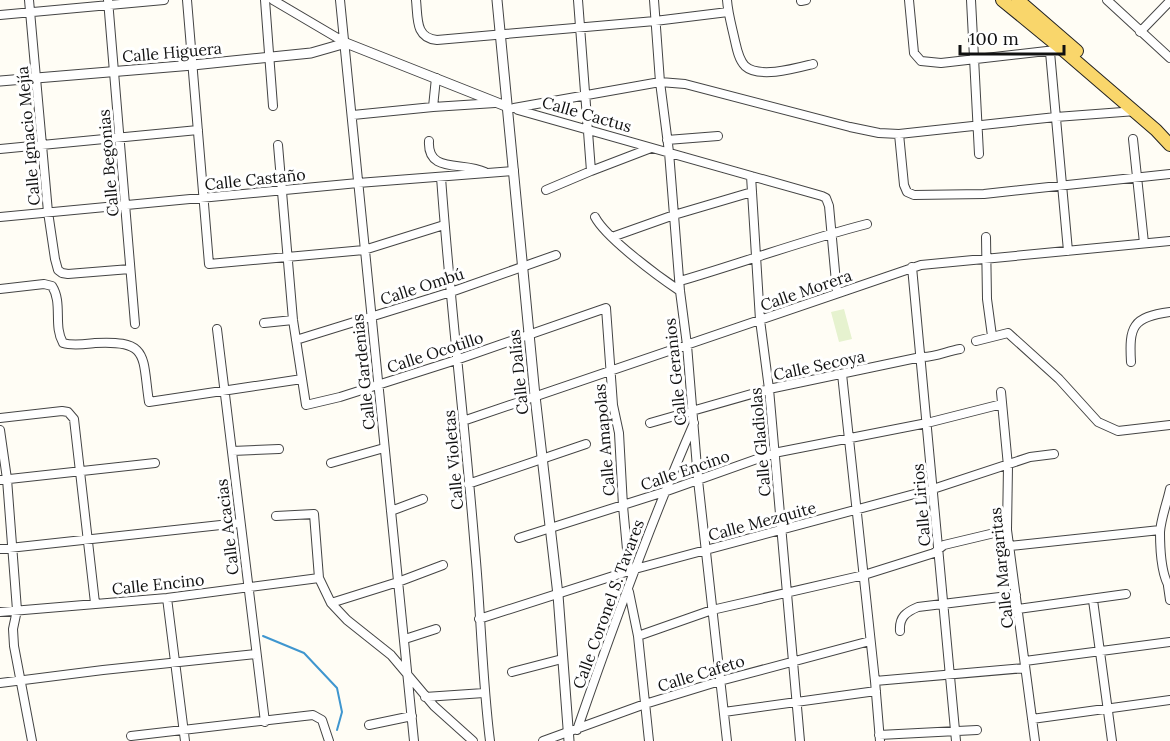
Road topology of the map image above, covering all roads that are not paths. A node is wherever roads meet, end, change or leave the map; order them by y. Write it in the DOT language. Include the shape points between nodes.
graph roads {
  1 [pos="29,0"];
  2 [pos="164,0"];
  3 [pos="187,0"];
  4 [pos="265,0"];
  5 [pos="273,0"];
  6 [pos="340,0"];
  7 [pos="416,0"];
  8 [pos="497,0"];
  9 [pos="578,0"];
  10 [pos="654,0"];
  11 [pos="727,0"];
  12 [pos="909,0"];
  13 [pos="971,0"];
  14 [pos="1002,0"];
  15 [pos="1018,0"];
  16 [pos="1107,0"];
  17 [pos="1170,1"];
  18 [pos="109,3"];
  19 [pos="30,11"];
  20 [pos="728,12"];
  21 [pos="0,15"];
  22 [pos="655,21"];
  23 [pos="580,28"];
  24 [pos="1140,32"];
  25 [pos="499,35"];
  26 [pos="346,43"];
  27 [pos="1068,48"];
  28 [pos="1050,52"];
  29 [pos="1168,53"];
  30 [pos="270,57"];
  31 [pos="974,59"];
  32 [pos="813,64"];
  33 [pos="193,65"];
  34 [pos="115,72"];
  35 [pos="36,78"];
  36 [pos="436,78"];
  37 [pos="0,81"];
  38 [pos="660,82"];
  39 [pos="584,95"];
  40 [pos="497,102"];
  41 [pos="273,106"];
  42 [pos="432,107"];
  43 [pos="511,108"];
  44 [pos="1137,110"];
  45 [pos="353,115"];
  46 [pos="1056,117"];
  47 [pos="977,127"];
  48 [pos="588,129"];
  49 [pos="198,130"];
  50 [pos="899,134"];
  51 [pos="718,136"];
  52 [pos="120,138"];
  53 [pos="1170,138"];
  54 [pos="1133,139"];
  55 [pos="667,140"];
  56 [pos="429,141"];
  57 [pos="43,145"];
  58 [pos="278,145"];
  59 [pos="1170,145"];
  60 [pos="652,148"];
  61 [pos="0,149"];
  62 [pos="669,152"];
  63 [pos="979,154"];
  64 [pos="514,171"];
  65 [pos="591,171"];
  66 [pos="486,173"];
  67 [pos="1170,174"];
  68 [pos="751,176"];
  69 [pos="441,177"];
  70 [pos="1138,177"];
  71 [pos="358,183"];
  72 [pos="1062,184"];
  73 [pos="282,189"];
  74 [pos="546,190"];
  75 [pos="752,192"];
  76 [pos="204,198"];
  77 [pos="126,205"];
  78 [pos="48,212"];
  79 [pos="674,215"];
  80 [pos="0,217"];
  81 [pos="595,217"];
  82 [pos="867,224"];
  83 [pos="444,225"];
  84 [pos="830,233"];
  85 [pos="612,237"];
  86 [pos="986,237"];
  87 [pos="1170,241"];
  88 [pos="1144,243"];
  89 [pos="364,250"];
  90 [pos="1068,251"];
  91 [pos="556,255"];
  92 [pos="288,257"];
  93 [pos="987,258"];
  94 [pos="755,259"];
  95 [pos="524,267"];
  96 [pos="912,267"];
  97 [pos="130,269"];
  98 [pos="680,281"];
  99 [pos="0,289"];
  100 [pos="680,291"];
  101 [pos="451,292"];
  102 [pos="837,293"];
  103 [pos="606,308"];
  104 [pos="1170,312"];
  105 [pos="372,317"];
  106 [pos="293,320"];
  107 [pos="760,320"];
  108 [pos="135,324"];
  109 [pos="264,324"];
  110 [pos="217,329"];
  111 [pos="530,334"];
  112 [pos="992,336"];
  113 [pos="296,340"];
  114 [pos="976,341"];
  115 [pos="687,345"];
  116 [pos="960,349"];
  117 [pos="921,357"];
  118 [pos="456,360"];
  119 [pos="1131,362"];
  120 [pos="611,371"];
  121 [pos="842,374"];
  122 [pos="302,380"];
  123 [pos="378,384"];
  124 [pos="769,389"];
  125 [pos="226,392"];
  126 [pos="1001,392"];
  127 [pos="535,396"];
  128 [pos="1002,404"];
  129 [pos="693,410"];
  130 [pos="0,418"];
  131 [pos="463,421"];
  132 [pos="694,422"];
  133 [pos="650,423"];
  134 [pos="927,423"];
  135 [pos="1170,425"];
  136 [pos="0,430"];
  137 [pos="849,439"];
  138 [pos="586,444"];
  139 [pos="384,448"];
  140 [pos="279,449"];
  141 [pos="232,451"];
  142 [pos="774,453"];
  143 [pos="1054,454"];
  144 [pos="543,459"];
  145 [pos="155,463"];
  146 [pos="331,463"];
  147 [pos="1008,466"];
  148 [pos="81,471"];
  149 [pos="3,479"];
  150 [pos="698,480"];
  151 [pos="468,484"];
  152 [pos="933,489"];
  153 [pos="1170,489"];
  154 [pos="664,492"];
  155 [pos="423,499"];
  156 [pos="622,506"];
  157 [pos="856,510"];
  158 [pos="391,511"];
  159 [pos="276,516"];
  160 [pos="239,523"];
  161 [pos="550,528"];
  162 [pos="782,529"];
  163 [pos="1007,530"];
  164 [pos="1160,530"];
  165 [pos="519,538"];
  166 [pos="89,540"];
  167 [pos="1010,546"];
  168 [pos="12,548"];
  169 [pos="0,549"];
  170 [pos="939,549"];
  171 [pos="706,550"];
  172 [pos="442,565"];
  173 [pos="632,570"];
  174 [pos="864,575"];
  175 [pos="319,578"];
  176 [pos="398,582"];
  177 [pos="248,587"];
  178 [pos="1169,587"];
  179 [pos="628,590"];
  180 [pos="787,593"];
  181 [pos="1126,594"];
  182 [pos="558,595"];
  183 [pos="1016,595"];
  184 [pos="167,598"];
  185 [pos="1092,600"];
  186 [pos="1170,600"];
  187 [pos="95,603"];
  188 [pos="331,603"];
  189 [pos="944,604"];
  190 [pos="1018,609"];
  191 [pos="16,610"];
  192 [pos="712,610"];
  193 [pos="0,612"];
  194 [pos="479,619"];
  195 [pos="436,629"];
  196 [pos="900,631"];
  197 [pos="638,636"];
  198 [pos="405,639"];
  199 [pos="870,641"];
  200 [pos="1170,642"];
  201 [pos="1100,652"];
  202 [pos="256,654"];
  203 [pos="562,659"];
  204 [pos="792,661"];
  205 [pos="175,662"];
  206 [pos="1025,665"];
  207 [pos="406,672"];
  208 [pos="512,672"];
  209 [pos="950,676"];
  210 [pos="20,681"];
  211 [pos="720,681"];
  212 [pos="875,681"];
  213 [pos="0,683"];
  214 [pos="876,691"];
  215 [pos="484,693"];
  216 [pos="425,697"];
  217 [pos="1170,700"];
  218 [pos="796,701"];
  219 [pos="645,704"];
  220 [pos="1108,708"];
  221 [pos="724,712"];
  222 [pos="412,716"];
  223 [pos="1032,719"];
  224 [pos="265,722"];
  225 [pos="369,725"];
  226 [pos="977,730"];
  227 [pos="955,731"];
  228 [pos="184,732"];
  229 [pos="571,734"];
  230 [pos="131,736"];
  231 [pos="879,738"];
  232 [pos="32,741"];
  233 [pos="185,741"];
  234 [pos="328,741"];
  235 [pos="414,741"];
  236 [pos="473,741"];
  237 [pos="490,741"];
  238 [pos="543,741"];
  239 [pos="649,741"];
  240 [pos="727,741"];
  241 [pos="800,741"];
  242 [pos="956,741"];
  243 [pos="1035,741"];
  244 [pos="1112,741"];
  1 -- 19 [label="street, Calle Ignacio Mejía"];
  2 -- 18 [label="street"];
  3 -- 33 [label="street"];
  4 -- 30 [label="street"];
  5 -- 26 [label="street"];
  6 -- 26 [label="street, Calle Gardenias"];
  7 -- 25 [label="street" via="418,23 429,39"];
  8 -- 25 [label="street, Calle Dalias"];
  9 -- 23 [label="street"];
  10 -- 22 [label="street, Calle Geranios"];
  11 -- 20 [label="street"];
  12 -- 31 [label="street" via="916,58 927,63"];
  13 -- 31 [label="street"];
  14 -- 27 [label="main road"];
  15 -- 27 [label="main road"];
  16 -- 24 [label="street"];
  17 -- 24 [label="street"];
  18 -- 19 [label="street"];
  18 -- 34 [label="street, Calle Begonias"];
  19 -- 21 [label="street"];
  19 -- 35 [label="street, Calle Ignacio Mejía"];
  20 -- 22 [label="street"];
  20 -- 32 [label="street" via="740,60 748,69 764,73"];
  22 -- 23 [label="street"];
  22 -- 38 [label="street, Calle Geranios"];
  23 -- 25 [label="street"];
  23 -- 39 [label="street"];
  24 -- 29 [label="street"];
  25 -- 43 [label="street, Calle Dalias"];
  26 -- 30 [label="street, Calle Higuera" via="311,53"];
  26 -- 36 [label="street, Calle Cactus"];
  26 -- 45 [label="street, Calle Gardenias"];
  27 -- 28 [label="street"];
  27 -- 44 [label="main road"];
  28 -- 31 [label="street"];
  28 -- 46 [label="street"];
  30 -- 33 [label="street, Calle Higuera"];
  30 -- 41 [label="street"];
  31 -- 47 [label="street"];
  33 -- 34 [label="street, Calle Higuera"];
  33 -- 49 [label="street"];
  34 -- 35 [label="street, Calle Higuera"];
  34 -- 52 [label="street, Calle Begonias"];
  35 -- 37 [label="street, Calle Higuera"];
  35 -- 57 [label="street, Calle Ignacio Mejía"];
  36 -- 40 [label="street, Calle Cactus"];
  36 -- 42 [label="street"];
  38 -- 39 [label="street"];
  38 -- 50 [label="street" via="693,85 858,129"];
  38 -- 55 [label="street, Calle Geranios"];
  39 -- 43 [label="street"];
  39 -- 48 [label="street"];
  40 -- 42 [label="street"];
  40 -- 43 [label="street, Calle Cactus"];
  42 -- 45 [label="street"];
  43 -- 48 [label="street, Calle Cactus"];
  43 -- 64 [label="street, Calle Dalias"];
  44 -- 46 [label="street"];
  44 -- 53 [label="main road"];
  44 -- 59 [label="main road"];
  45 -- 71 [label="street, Calle Gardenias"];
  46 -- 47 [label="street"];
  46 -- 72 [label="street"];
  47 -- 50 [label="street"];
  47 -- 63 [label="street"];
  48 -- 60 [label="street, Calle Cactus"];
  48 -- 65 [label="street"];
  49 -- 52 [label="street"];
  49 -- 76 [label="street"];
  50 -- 72 [label="street" via="904,184 914,195 984,194"];
  51 -- 55 [label="street"];
  52 -- 57 [label="street"];
  52 -- 77 [label="street, Calle Begonias"];
  54 -- 70 [label="street"];
  55 -- 62 [label="street, Calle Geranios"];
  56 -- 66 [label="street" via="429,153 435,161"];
  57 -- 61 [label="street"];
  57 -- 78 [label="street, Calle Ignacio Mejía"];
  58 -- 73 [label="street"];
  60 -- 62 [label="street, Calle Cactus"];
  60 -- 65 [label="street"];
  62 -- 68 [label="street, Calle Cactus"];
  62 -- 79 [label="street, Calle Geranios"];
  64 -- 66 [label="street, Calle Castaño"];
  64 -- 95 [label="street, Calle Dalias"];
  65 -- 74 [label="street"];
  66 -- 69 [label="street, Calle Castaño"];
  67 -- 70 [label="street"];
  68 -- 75 [label="street, Calle Gladiolas"];
  68 -- 84 [label="street, Calle Cactus" via="826,198"];
  69 -- 71 [label="street, Calle Castaño"];
  69 -- 83 [label="street, Calle Violetas"];
  70 -- 72 [label="street"];
  70 -- 88 [label="street"];
  71 -- 73 [label="street, Calle Castaño"];
  71 -- 89 [label="street, Calle Gardenias"];
  72 -- 90 [label="street"];
  73 -- 76 [label="street, Calle Castaño"];
  73 -- 92 [label="street"];
  75 -- 79 [label="street"];
  75 -- 94 [label="street, Calle Gladiolas"];
  76 -- 77 [label="street, Calle Castaño"];
  76 -- 92 [label="street" via="209,264"];
  77 -- 78 [label="street, Calle Castaño"];
  77 -- 97 [label="street, Calle Begonias"];
  78 -- 80 [label="street, Calle Castaño"];
  78 -- 97 [label="street, Calle Ignacio Mejía" via="55,259 62,273"];
  79 -- 85 [label="street"];
  79 -- 98 [label="street, Calle Geranios"];
  81 -- 85 [label="street"];
  82 -- 84 [label="street"];
  83 -- 89 [label="street"];
  83 -- 101 [label="street, Calle Violetas"];
  84 -- 94 [label="street"];
  84 -- 102 [label="street"];
  85 -- 100 [label="street"];
  86 -- 93 [label="street"];
  87 -- 88 [label="street, Calle Morera"];
  88 -- 90 [label="street, Calle Morera"];
  89 -- 92 [label="street"];
  89 -- 105 [label="street, Calle Gardenias"];
  90 -- 93 [label="street, Calle Morera"];
  91 -- 95 [label="street, Calle Ombú"];
  92 -- 106 [label="street"];
  93 -- 96 [label="street, Calle Morera"];
  93 -- 112 [label="street"];
  94 -- 98 [label="street"];
  94 -- 107 [label="street, Calle Gladiolas"];
  95 -- 101 [label="street, Calle Ombú"];
  95 -- 111 [label="street, Calle Dalias"];
  96 -- 102 [label="street, Calle Morera"];
  96 -- 117 [label="street, Calle Lirios"];
  97 -- 108 [label="street, Calle Begonias"];
  98 -- 100 [label="street, Calle Geranios"];
  99 -- 125 [label="street" via="52,286 57,296 60,337 66,344 131,345 143,361 149,402"];
  100 -- 115 [label="street, Calle Geranios"];
  101 -- 105 [label="street, Calle Ombú"];
  101 -- 118 [label="street, Calle Violetas"];
  102 -- 107 [label="street, Calle Morera"];
  103 -- 111 [label="street, Calle Ocotillo"];
  103 -- 120 [label="street, Calle Amapolas"];
  104 -- 119 [label="street" via="1150,317 1132,329"];
  105 -- 113 [label="street, Calle Ombú"];
  105 -- 123 [label="street, Calle Gardenias"];
  106 -- 109 [label="street"];
  106 -- 113 [label="street"];
  107 -- 115 [label="street, Calle Morera"];
  107 -- 124 [label="street, Calle Gladiolas"];
  110 -- 125 [label="street, Calle Acacias"];
  111 -- 118 [label="street, Calle Ocotillo"];
  111 -- 127 [label="street, Calle Dalias"];
  112 -- 114 [label="street"];
  112 -- 135 [label="street" via="1011,334 1098,422 1118,430"];
  113 -- 122 [label="street"];
  115 -- 120 [label="street, Calle Morera"];
  115 -- 129 [label="street, Calle Geranios"];
  116 -- 117 [label="street, Calle Secoya"];
  117 -- 121 [label="street, Calle Secoya"];
  117 -- 134 [label="street, Calle Lirios"];
  118 -- 123 [label="street, Calle Ocotillo"];
  118 -- 131 [label="street, Calle Violetas"];
  120 -- 127 [label="street, Calle Morera"];
  120 -- 156 [label="street, Calle Amapolas"];
  121 -- 124 [label="street, Calle Secoya"];
  121 -- 137 [label="street"];
  122 -- 123 [label="street, Calle Ocotillo" via="306,405"];
  122 -- 125 [label="street"];
  123 -- 139 [label="street, Calle Gardenias"];
  124 -- 129 [label="street, Calle Secoya"];
  124 -- 142 [label="street, Calle Gladiolas"];
  125 -- 141 [label="street, Calle Acacias"];
  126 -- 128 [label="street, Calle Margaritas"];
  127 -- 131 [label="street, Calle Morera"];
  127 -- 144 [label="street, Calle Dalias"];
  128 -- 134 [label="street, Calle Encino"];
  128 -- 147 [label="street, Calle Margaritas"];
  129 -- 132 [label="street, Calle Geranios"];
  129 -- 133 [label="street, Calle Secoya"];
  130 -- 148 [label="street" via="68,412 75,423"];
  131 -- 151 [label="street, Calle Violetas"];
  132 -- 150 [label="street, Calle Geranios"];
  132 -- 154 [label="street, Calle Coronel S. Tavares"];
  134 -- 137 [label="street, Calle Encino"];
  134 -- 152 [label="street, Calle Lirios"];
  136 -- 149 [label="street"];
  137 -- 142 [label="street, Calle Encino"];
  137 -- 157 [label="street"];
  138 -- 144 [label="street"];
  139 -- 146 [label="street"];
  139 -- 158 [label="street, Calle Gardenias"];
  140 -- 141 [label="street"];
  141 -- 160 [label="street, Calle Acacias"];
  142 -- 150 [label="street, Calle Encino"];
  142 -- 162 [label="street, Calle Gladiolas"];
  143 -- 147 [label="street, Calle Mezquite" via="1030,457"];
  144 -- 151 [label="street"];
  144 -- 161 [label="street, Calle Dalias"];
  145 -- 148 [label="street"];
  147 -- 152 [label="street, Calle Mezquite"];
  147 -- 163 [label="street, Calle Margaritas"];
  148 -- 149 [label="street"];
  148 -- 166 [label="street"];
  149 -- 168 [label="street"];
  150 -- 154 [label="street, Calle Encino"];
  150 -- 171 [label="street, Calle Geranios"];
  151 -- 194 [label="street, Calle Violetas"];
  152 -- 157 [label="street, Calle Mezquite"];
  152 -- 170 [label="street, Calle Lirios"];
  153 -- 164 [label="street"];
  154 -- 156 [label="street, Calle Encino"];
  154 -- 173 [label="street, Calle Coronel S. Tavares"];
  155 -- 158 [label="street"];
  156 -- 161 [label="street, Calle Encino"];
  156 -- 173 [label="street, Calle Amapolas"];
  157 -- 162 [label="street, Calle Mezquite"];
  157 -- 174 [label="street"];
  158 -- 176 [label="street, Calle Gardenias"];
  159 -- 175 [label="street" via="314,514"];
  160 -- 166 [label="street"];
  160 -- 177 [label="street, Calle Acacias"];
  161 -- 165 [label="street, Calle Encino"];
  161 -- 182 [label="street, Calle Dalias"];
  162 -- 171 [label="street, Calle Mezquite"];
  162 -- 180 [label="street, Calle Gladiolas"];
  163 -- 167 [label="street, Calle Margaritas"];
  163 -- 170 [label="street"];
  164 -- 167 [label="street"];
  164 -- 178 [label="street"];
  166 -- 168 [label="street"];
  166 -- 187 [label="street"];
  167 -- 183 [label="street, Calle Margaritas"];
  168 -- 169 [label="street"];
  168 -- 191 [label="street"];
  170 -- 174 [label="street" via="934,554"];
  170 -- 189 [label="street, Calle Lirios"];
  171 -- 173 [label="street, Calle Mezquite"];
  171 -- 192 [label="street, Calle Geranios"];
  172 -- 176 [label="street"];
  173 -- 179 [label="street, Calle Coronel S. Tavares"];
  173 -- 182 [label="street, Calle Mezquite"];
  174 -- 180 [label="street"];
  174 -- 199 [label="street"];
  175 -- 177 [label="street, Calle Encino"];
  175 -- 188 [label="street"];
  176 -- 188 [label="street"];
  176 -- 198 [label="street, Calle Gardenias"];
  177 -- 184 [label="street, Calle Encino"];
  177 -- 202 [label="street, Calle Acacias"];
  178 -- 186 [label="street"];
  179 -- 197 [label="street"];
  179 -- 229 [label="street, Calle Coronel S. Tavares"];
  180 -- 192 [label="street"];
  180 -- 204 [label="street, Calle Gladiolas"];
  181 -- 185 [label="street"];
  182 -- 194 [label="street, Calle Mezquite"];
  182 -- 203 [label="street, Calle Dalias"];
  183 -- 189 [label="street"];
  183 -- 190 [label="street, Calle Margaritas"];
  184 -- 187 [label="street, Calle Encino"];
  184 -- 205 [label="street"];
  185 -- 190 [label="street"];
  185 -- 201 [label="street"];
  187 -- 191 [label="street, Calle Encino"];
  188 -- 207 [label="street"];
  189 -- 196 [label="street" via="911,610 902,618"];
  189 -- 209 [label="street, Calle Lirios"];
  190 -- 206 [label="street, Calle Margaritas"];
  191 -- 193 [label="street, Calle Encino"];
  191 -- 210 [label="street" via="13,628"];
  192 -- 197 [label="street"];
  192 -- 211 [label="street, Calle Geranios"];
  194 -- 215 [label="street, Calle Violetas"];
  195 -- 198 [label="street"];
  197 -- 219 [label="street"];
  198 -- 207 [label="street, Calle Gardenias"];
  199 -- 204 [label="street, Calle Cafeto"];
  199 -- 212 [label="street"];
  200 -- 201 [label="street"];
  201 -- 206 [label="street"];
  201 -- 220 [label="street"];
  202 -- 205 [label="street"];
  202 -- 224 [label="street, Calle Acacias"];
  203 -- 208 [label="street"];
  203 -- 229 [label="street, Calle Dalias"];
  204 -- 211 [label="street, Calle Cafeto"];
  204 -- 218 [label="street, Calle Gladiolas"];
  205 -- 210 [label="street"];
  205 -- 228 [label="street"];
  206 -- 209 [label="street"];
  206 -- 223 [label="street, Calle Margaritas"];
  207 -- 216 [label="street"];
  207 -- 222 [label="street, Calle Gardenias"];
  209 -- 212 [label="street"];
  209 -- 227 [label="street, Calle Lirios"];
  210 -- 213 [label="street"];
  210 -- 232 [label="street"];
  211 -- 219 [label="street, Calle Cafeto"];
  211 -- 221 [label="street, Calle Geranios"];
  212 -- 214 [label="street"];
  214 -- 218 [label="street"];
  214 -- 231 [label="street"];
  215 -- 216 [label="street"];
  215 -- 237 [label="street, Calle Violetas"];
  216 -- 236 [label="street"];
  217 -- 220 [label="street"];
  218 -- 221 [label="street"];
  218 -- 241 [label="street, Calle Gladiolas"];
  219 -- 229 [label="street, Calle Cafeto"];
  219 -- 239 [label="street"];
  220 -- 223 [label="street"];
  220 -- 244 [label="street"];
  221 -- 240 [label="street, Calle Geranios"];
  222 -- 225 [label="street"];
  222 -- 235 [label="street, Calle Gardenias"];
  223 -- 243 [label="street, Calle Margaritas"];
  224 -- 228 [label="street"];
  224 -- 234 [label="street" via="317,716"];
  226 -- 227 [label="street"];
  227 -- 231 [label="street"];
  227 -- 242 [label="street, Calle Lirios"];
  228 -- 230 [label="street"];
  228 -- 233 [label="street"];
  229 -- 238 [label="street, Calle Cafeto"];
}
